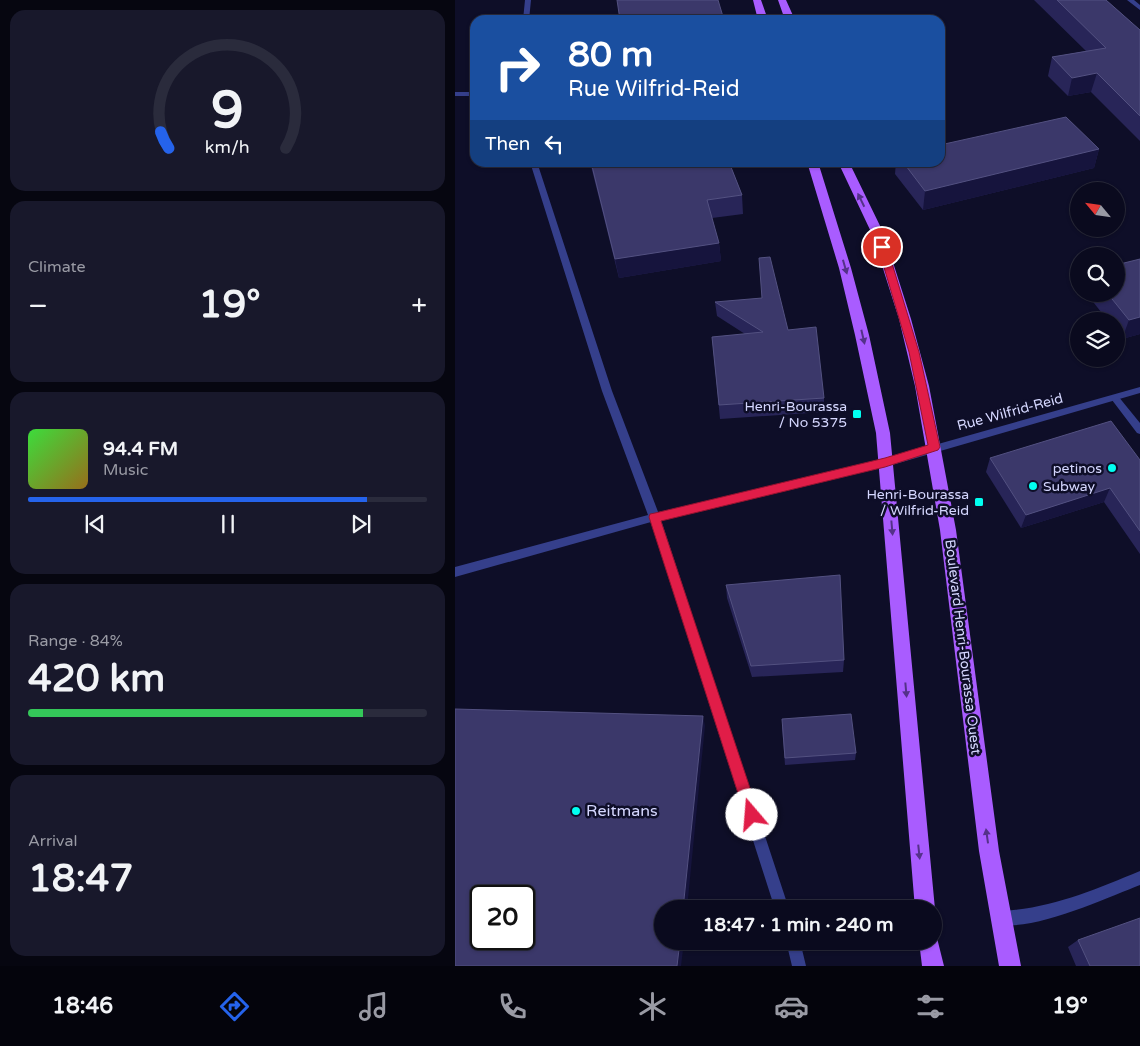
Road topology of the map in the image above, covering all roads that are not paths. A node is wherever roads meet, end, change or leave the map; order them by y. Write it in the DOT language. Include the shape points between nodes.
graph roads {
  1 [pos="528,0"];
  2 [pos="757,0"];
  3 [pos="782,0"];
  4 [pos="1130,0"];
  5 [pos="1140,8"];
  6 [pos="527,15"];
  7 [pos="762,15"];
  8 [pos="788,15"];
  9 [pos="455,94"];
  10 [pos="470,94"];
  11 [pos="535,167"];
  12 [pos="814,167"];
  13 [pos="845,167"];
  14 [pos="1140,390"];
  15 [pos="1115,398"];
  16 [pos="1140,430"];
  17 [pos="934,447"];
  18 [pos="885,462"];
  19 [pos="655,517"];
  20 [pos="455,572"];
  21 [pos="1140,878"];
  22 [pos="780,900"];
  23 [pos="924,900"];
  24 [pos="1000,918"];
  25 [pos="795,950"];
  26 [pos="930,950"];
  27 [pos="799,966"];
  28 [pos="933,966"];
  29 [pos="1010,966"];
  1 -- 6 [label="street"];
  2 -- 7 [label="main road"];
  3 -- 8 [label="main road"];
  4 -- 5 [label="street"];
  9 -- 10 [label="street"];
  11 -- 19 [label="street" via="607,391"];
  12 -- 18 [label="main road, one-way" via="863,335 883,433"];
  17 -- 13 [label="main road, Boulevard Henri-Bourassa Ouest, one-way" via="923,386 897,291 877,234"];
  14 -- 15 [label="street, Rue Wilfrid-Reid"];
  15 -- 16 [label="street"];
  15 -- 17 [label="street, Rue Wilfrid-Reid"];
  17 -- 18 [label="street, Rue Wilfrid-Reid"];
  24 -- 17 [label="main road, Boulevard Henri-Bourassa Ouest, one-way"];
  18 -- 19 [label="street, Rue Wilfrid-Reid"];
  18 -- 23 [label="main road, one-way"];
  19 -- 20 [label="street, Rue Wilfrid-Reid"];
  19 -- 22 [label="street"];
  21 -- 24 [label="street" via="1058,911 1021,919"];
  24 -- 29 [label="main road, Boulevard Henri-Bourassa Ouest"];
  25 -- 27 [label="street"];
  26 -- 28 [label="main road"];
}
